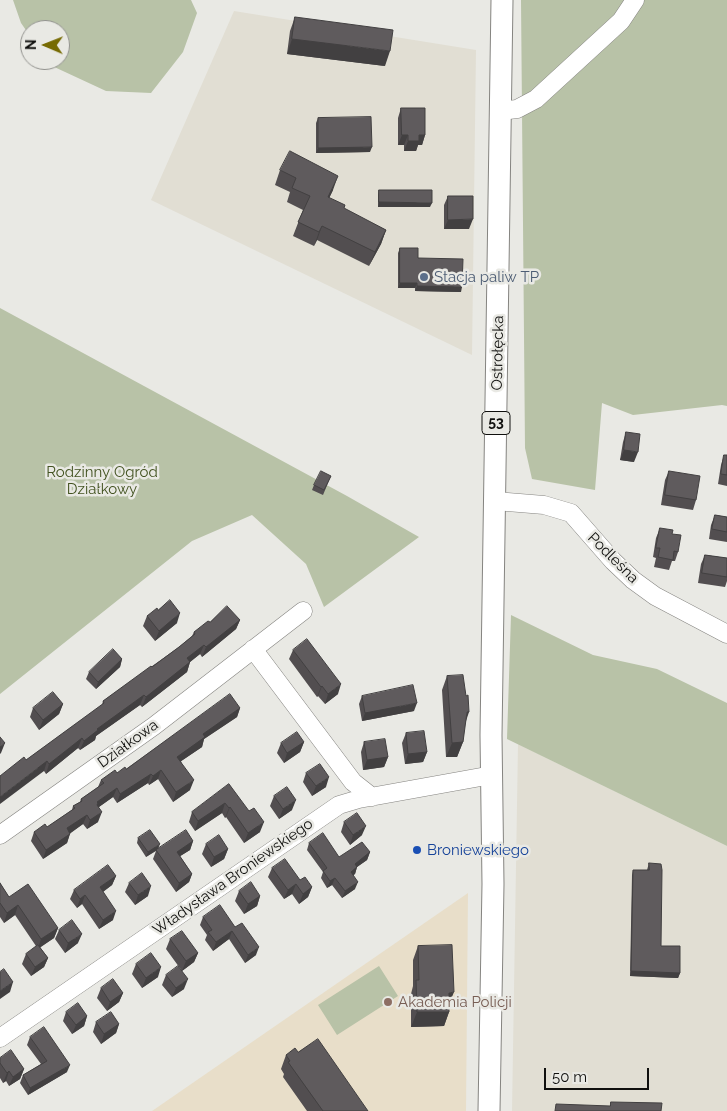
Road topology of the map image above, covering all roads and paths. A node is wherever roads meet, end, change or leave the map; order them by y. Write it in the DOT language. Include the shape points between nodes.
graph roads {
  1 [pos="502,0"];
  2 [pos="635,0"];
  3 [pos="500,111"];
  4 [pos="495,501"];
  5 [pos="303,611"];
  6 [pos="727,634"];
  7 [pos="253,649"];
  8 [pos="492,775"];
  9 [pos="372,797"];
  10 [pos="0,835"];
  11 [pos="0,1038"];
  12 [pos="489,1111"];
  1 -- 3 [label="main road, Ostrołęcka / 53"];
  2 -- 3 [label="street" via="621,21 536,99 517,109"];
  3 -- 4 [label="main road, Ostrołęcka / 53"];
  4 -- 6 [label="street, Podleśna" via="544,504 571,513 633,580 655,596"];
  4 -- 8 [label="main road, Ostrołęcka / 53"];
  5 -- 7 [label="street, Działkowa"];
  7 -- 9 [label="street" via="353,782"];
  7 -- 10 [label="street, Działkowa" via="154,726"];
  8 -- 9 [label="street, Władysława Broniewskiego"];
  8 -- 12 [label="main road, 53"];
  9 -- 11 [label="street, Władysława Broniewskiego" via="331,809"];
}
